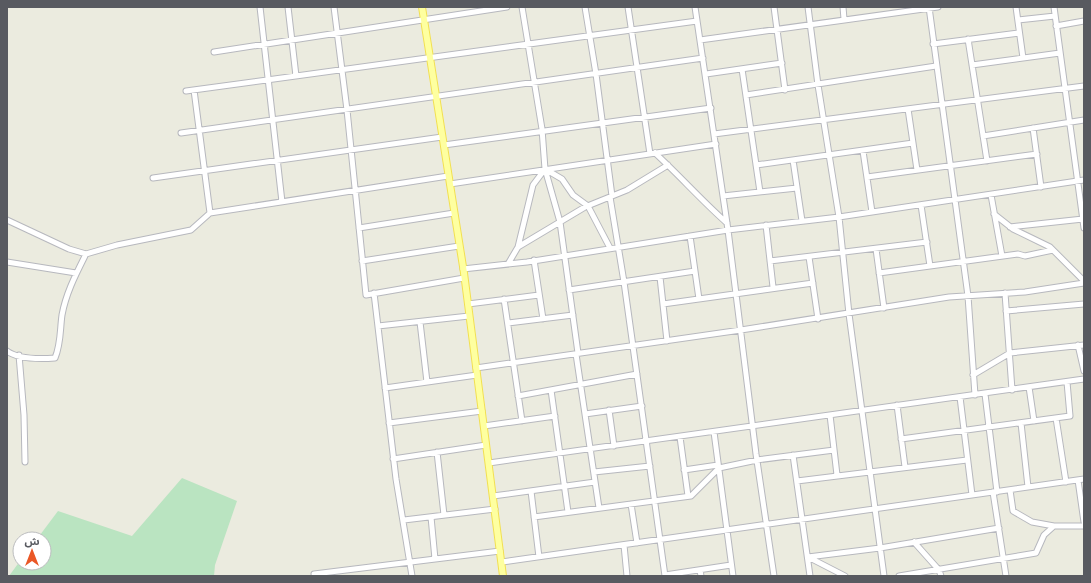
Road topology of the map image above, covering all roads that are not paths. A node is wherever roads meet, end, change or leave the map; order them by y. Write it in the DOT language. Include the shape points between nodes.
graph roads {
  1 [pos="260,7"];
  2 [pos="288,7"];
  3 [pos="334,7"];
  4 [pos="422,7"];
  5 [pos="507,7"];
  6 [pos="522,7"];
  7 [pos="585,7"];
  8 [pos="628,7"];
  9 [pos="695,7"];
  10 [pos="774,7"];
  11 [pos="808,7"];
  12 [pos="842,7"];
  13 [pos="938,7"];
  14 [pos="1016,7"];
  15 [pos="1054,7"];
  16 [pos="929,8"];
  17 [pos="1055,16"];
  18 [pos="844,19"];
  19 [pos="424,20"];
  20 [pos="1018,20"];
  21 [pos="697,21"];
  22 [pos="1084,22"];
  23 [pos="810,24"];
  24 [pos="1056,26"];
  25 [pos="777,29"];
  26 [pos="632,30"];
  27 [pos="337,33"];
  28 [pos="1019,33"];
  29 [pos="589,35"];
  30 [pos="292,40"];
  31 [pos="700,40"];
  32 [pos="968,40"];
  33 [pos="264,44"];
  34 [pos="528,44"];
  35 [pos="933,44"];
  36 [pos="214,52"];
  37 [pos="1060,53"];
  38 [pos="430,58"];
  39 [pos="703,58"];
  40 [pos="1023,58"];
  41 [pos="782,63"];
  42 [pos="972,65"];
  43 [pos="936,66"];
  44 [pos="637,68"];
  45 [pos="742,69"];
  46 [pos="342,70"];
  47 [pos="596,74"];
  48 [pos="706,74"];
  49 [pos="296,76"];
  50 [pos="268,80"];
  51 [pos="534,83"];
  52 [pos="818,85"];
  53 [pos="1084,86"];
  54 [pos="1064,89"];
  55 [pos="194,90"];
  56 [pos="785,90"];
  57 [pos="186,91"];
  58 [pos="746,95"];
  59 [pos="436,97"];
  60 [pos="977,100"];
  61 [pos="941,105"];
  62 [pos="711,108"];
  63 [pos="908,109"];
  64 [pos="347,110"];
  65 [pos="645,117"];
  66 [pos="272,120"];
  67 [pos="824,120"];
  68 [pos="1084,120"];
  69 [pos="603,123"];
  70 [pos="1069,123"];
  71 [pos="1033,128"];
  72 [pos="199,130"];
  73 [pos="752,130"];
  74 [pos="542,131"];
  75 [pos="181,133"];
  76 [pos="714,134"];
  77 [pos="983,136"];
  78 [pos="442,137"];
  79 [pos="716,144"];
  80 [pos="913,144"];
  81 [pos="444,145"];
  82 [pos="351,150"];
  83 [pos="863,150"];
  84 [pos="653,154"];
  85 [pos="1037,154"];
  86 [pos="830,155"];
  87 [pos="277,160"];
  88 [pos="793,160"];
  89 [pos="608,161"];
  90 [pos="987,161"];
  91 [pos="668,165"];
  92 [pos="756,165"];
  93 [pos="950,166"];
  94 [pos="545,169"];
  95 [pos="917,170"];
  96 [pos="205,171"];
  97 [pos="448,176"];
  98 [pos="867,177"];
  99 [pos="153,178"];
  100 [pos="1084,180"];
  101 [pos="1078,181"];
  102 [pos="450,184"];
  103 [pos="1041,187"];
  104 [pos="797,188"];
  105 [pos="355,190"];
  106 [pos="760,192"];
  107 [pos="991,195"];
  108 [pos="611,196"];
  109 [pos="723,196"];
  110 [pos="955,200"];
  111 [pos="282,202"];
  112 [pos="921,205"];
  113 [pos="588,206"];
  114 [pos="454,212"];
  115 [pos="872,212"];
  116 [pos="210,213"];
  117 [pos="994,214"];
  118 [pos="839,217"];
  119 [pos="1083,219"];
  120 [pos="7,220"];
  121 [pos="802,221"];
  122 [pos="560,222"];
  123 [pos="727,223"];
  124 [pos="766,226"];
  125 [pos="1010,227"];
  126 [pos="359,228"];
  127 [pos="1084,228"];
  128 [pos="728,230"];
  129 [pos="690,236"];
  130 [pos="927,242"];
  131 [pos="459,246"];
  132 [pos="619,246"];
  133 [pos="518,247"];
  134 [pos="610,248"];
  135 [pos="876,249"];
  136 [pos="1053,250"];
  137 [pos="843,253"];
  138 [pos="86,254"];
  139 [pos="564,255"];
  140 [pos="1002,256"];
  141 [pos="809,257"];
  142 [pos="534,260"];
  143 [pos="362,261"];
  144 [pos="770,261"];
  145 [pos="7,262"];
  146 [pos="963,262"];
  147 [pos="508,264"];
  148 [pos="930,266"];
  149 [pos="463,269"];
  150 [pos="695,271"];
  151 [pos="76,273"];
  152 [pos="879,273"];
  153 [pos="660,276"];
  154 [pos="464,278"];
  155 [pos="624,282"];
  156 [pos="1084,282"];
  157 [pos="813,283"];
  158 [pos="773,287"];
  159 [pos="569,290"];
  160 [pos="374,293"];
  161 [pos="736,294"];
  162 [pos="1005,294"];
  163 [pos="539,295"];
  164 [pos="968,296"];
  165 [pos="504,299"];
  166 [pos="699,299"];
  167 [pos="468,304"];
  168 [pos="663,304"];
  169 [pos="1084,304"];
  170 [pos="884,308"];
  171 [pos="1006,311"];
  172 [pos="849,314"];
  173 [pos="573,315"];
  174 [pos="469,316"];
  175 [pos="818,318"];
  176 [pos="543,319"];
  177 [pos="420,322"];
  178 [pos="508,323"];
  179 [pos="378,326"];
  180 [pos="741,330"];
  181 [pos="667,341"];
  182 [pos="1078,345"];
  183 [pos="1084,345"];
  184 [pos="633,346"];
  185 [pos="7,351"];
  186 [pos="1010,353"];
  187 [pos="577,354"];
  188 [pos="19,355"];
  189 [pos="513,362"];
  190 [pos="476,368"];
  191 [pos="1084,371"];
  192 [pos="638,374"];
  193 [pos="477,375"];
  194 [pos="973,375"];
  195 [pos="1084,379"];
  196 [pos="427,382"];
  197 [pos="1067,382"];
  198 [pos="581,385"];
  199 [pos="1030,387"];
  200 [pos="385,388"];
  201 [pos="551,390"];
  202 [pos="1012,390"];
  203 [pos="985,394"];
  204 [pos="975,395"];
  205 [pos="518,396"];
  206 [pos="960,398"];
  207 [pos="897,405"];
  208 [pos="642,406"];
  209 [pos="609,410"];
  210 [pos="862,410"];
  211 [pos="482,411"];
  212 [pos="585,414"];
  213 [pos="830,415"];
  214 [pos="555,416"];
  215 [pos="1056,418"];
  216 [pos="522,421"];
  217 [pos="1034,421"];
  218 [pos="389,423"];
  219 [pos="1020,423"];
  220 [pos="484,426"];
  221 [pos="753,427"];
  222 [pos="989,427"];
  223 [pos="964,430"];
  224 [pos="714,432"];
  225 [pos="680,437"];
  226 [pos="901,439"];
  227 [pos="647,442"];
  228 [pos="486,445"];
  229 [pos="614,446"];
  230 [pos="590,449"];
  231 [pos="834,450"];
  232 [pos="437,452"];
  233 [pos="560,453"];
  234 [pos="793,455"];
  235 [pos="393,459"];
  236 [pos="757,460"];
  237 [pos="967,460"];
  238 [pos="26,462"];
  239 [pos="488,463"];
  240 [pos="650,466"];
  241 [pos="718,466"];
  242 [pos="905,467"];
  243 [pos="684,470"];
  244 [pos="870,471"];
  245 [pos="594,472"];
  246 [pos="837,475"];
  247 [pos="1084,479"];
  248 [pos="1078,480"];
  249 [pos="797,481"];
  250 [pos="595,482"];
  251 [pos="1066,482"];
  252 [pos="565,486"];
  253 [pos="1028,487"];
  254 [pos="531,490"];
  255 [pos="1010,490"];
  256 [pos="995,492"];
  257 [pos="972,495"];
  258 [pos="493,496"];
  259 [pos="688,496"];
  260 [pos="655,500"];
  261 [pos="631,504"];
  262 [pos="599,508"];
  263 [pos="494,509"];
  264 [pos="875,509"];
  265 [pos="568,512"];
  266 [pos="444,515"];
  267 [pos="431,517"];
  268 [pos="534,517"];
  269 [pos="803,519"];
  270 [pos="404,520"];
  271 [pos="1084,522"];
  272 [pos="767,524"];
  273 [pos="1054,526"];
  274 [pos="1084,526"];
  275 [pos="998,528"];
  276 [pos="726,530"];
  277 [pos="660,540"];
  278 [pos="914,542"];
  279 [pos="637,543"];
  280 [pos="624,545"];
  281 [pos="880,548"];
  282 [pos="500,551"];
  283 [pos="539,557"];
  284 [pos="808,557"];
  285 [pos="435,559"];
  286 [pos="1004,560"];
  287 [pos="410,562"];
  288 [pos="502,562"];
  289 [pos="731,565"];
  290 [pos="700,570"];
  291 [pos="939,570"];
  292 [pos="314,574"];
  293 [pos="665,575"];
  294 [pos="412,576"];
  295 [pos="503,576"];
  296 [pos="628,576"];
  297 [pos="701,576"];
  298 [pos="733,576"];
  299 [pos="774,576"];
  300 [pos="810,576"];
  301 [pos="845,576"];
  302 [pos="884,576"];
  303 [pos="898,576"];
  304 [pos="940,576"];
  305 [pos="1006,576"];
  1 -- 33 [label="street"];
  2 -- 30 [label="street"];
  3 -- 27 [label="street"];
  4 -- 19 [label="main road"];
  5 -- 19 [label="street"];
  6 -- 34 [label="street"];
  7 -- 29 [label="street"];
  8 -- 26 [label="street"];
  9 -- 21 [label="street"];
  10 -- 25 [label="street"];
  11 -- 23 [label="street"];
  12 -- 18 [label="street"];
  13 -- 16 [label="street"];
  14 -- 20 [label="street"];
  15 -- 17 [label="street"];
  16 -- 18 [label="street"];
  16 -- 35 [label="street"];
  17 -- 20 [label="street"];
  17 -- 24 [label="street"];
  18 -- 23 [label="street"];
  19 -- 27 [label="street"];
  19 -- 38 [label="main road"];
  20 -- 28 [label="street"];
  21 -- 26 [label="street"];
  21 -- 31 [label="street"];
  22 -- 24 [label="street"];
  23 -- 25 [label="street"];
  23 -- 52 [label="street"];
  24 -- 37 [label="street"];
  25 -- 31 [label="street"];
  25 -- 41 [label="street"];
  26 -- 29 [label="street"];
  26 -- 44 [label="street"];
  27 -- 30 [label="street"];
  27 -- 46 [label="street"];
  28 -- 32 [label="street"];
  28 -- 40 [label="street"];
  29 -- 34 [label="street"];
  29 -- 47 [label="street"];
  30 -- 33 [label="street"];
  30 -- 49 [label="street"];
  31 -- 39 [label="street"];
  32 -- 35 [label="street"];
  32 -- 42 [label="street"];
  33 -- 36 [label="street"];
  33 -- 50 [label="street"];
  34 -- 38 [label="street"];
  34 -- 51 [label="street"];
  35 -- 43 [label="street"];
  37 -- 40 [label="street"];
  37 -- 54 [label="street"];
  38 -- 46 [label="street"];
  38 -- 59 [label="main road"];
  39 -- 44 [label="street"];
  39 -- 48 [label="street"];
  40 -- 42 [label="street"];
  41 -- 45 [label="street"];
  41 -- 56 [label="street"];
  42 -- 60 [label="street"];
  43 -- 52 [label="street"];
  43 -- 61 [label="street"];
  44 -- 47 [label="street"];
  44 -- 65 [label="street"];
  45 -- 48 [label="street"];
  45 -- 58 [label="street"];
  46 -- 49 [label="street"];
  46 -- 64 [label="street"];
  47 -- 51 [label="street"];
  47 -- 69 [label="street"];
  48 -- 62 [label="street"];
  49 -- 50 [label="street"];
  50 -- 55 [label="street"];
  50 -- 66 [label="street"];
  51 -- 59 [label="street"];
  51 -- 74 [label="street"];
  52 -- 56 [label="street"];
  52 -- 67 [label="street"];
  53 -- 54 [label="street"];
  54 -- 60 [label="street"];
  54 -- 70 [label="street"];
  55 -- 57 [label="street"];
  55 -- 72 [label="street"];
  56 -- 58 [label="street"];
  58 -- 73 [label="street"];
  59 -- 64 [label="street"];
  59 -- 78 [label="main road"];
  60 -- 61 [label="street"];
  60 -- 77 [label="street"];
  61 -- 63 [label="street"];
  61 -- 93 [label="street"];
  62 -- 65 [label="street"];
  62 -- 76 [label="street"];
  63 -- 67 [label="street"];
  63 -- 80 [label="street"];
  64 -- 66 [label="street"];
  64 -- 82 [label="street"];
  65 -- 69 [label="street"];
  65 -- 84 [label="street"];
  66 -- 72 [label="street"];
  66 -- 87 [label="street"];
  67 -- 73 [label="street"];
  67 -- 86 [label="street"];
  68 -- 70 [label="street"];
  69 -- 74 [label="street"];
  69 -- 89 [label="street"];
  70 -- 71 [label="street"];
  70 -- 101 [label="street"];
  71 -- 77 [label="street"];
  71 -- 85 [label="street"];
  72 -- 75 [label="street"];
  72 -- 96 [label="street"];
  73 -- 76 [label="street"];
  73 -- 92 [label="street"];
  74 -- 81 [label="street"];
  74 -- 94 [label="street"];
  76 -- 79 [label="street"];
  77 -- 90 [label="street"];
  78 -- 81 [label="main road"];
  78 -- 82 [label="street"];
  79 -- 84 [label="street"];
  79 -- 109 [label="street"];
  80 -- 83 [label="street"];
  80 -- 95 [label="street"];
  81 -- 97 [label="main road"];
  82 -- 87 [label="street"];
  82 -- 105 [label="street"];
  83 -- 86 [label="street"];
  83 -- 98 [label="street"];
  84 -- 89 [label="street"];
  84 -- 91 [label="street"];
  85 -- 90 [label="street"];
  85 -- 103 [label="street"];
  86 -- 88 [label="street"];
  86 -- 118 [label="street"];
  87 -- 96 [label="street"];
  87 -- 111 [label="street"];
  88 -- 92 [label="street"];
  88 -- 104 [label="street"];
  89 -- 94 [label="street"];
  89 -- 108 [label="street"];
  90 -- 93 [label="street"];
  91 -- 108 [label="street" via="627,190"];
  91 -- 123 [label="street"];
  92 -- 106 [label="street"];
  93 -- 95 [label="street"];
  93 -- 110 [label="street"];
  94 -- 102 [label="street"];
  94 -- 113 [label="street" via="562,179 573,195"];
  94 -- 122 [label="street"];
  94 -- 133 [label="street" via="533,185"];
  95 -- 98 [label="street"];
  96 -- 99 [label="street"];
  96 -- 116 [label="street"];
  97 -- 102 [label="main road"];
  97 -- 105 [label="street"];
  98 -- 115 [label="street"];
  100 -- 101 [label="street"];
  101 -- 103 [label="street"];
  101 -- 119 [label="street"];
  102 -- 114 [label="main road"];
  103 -- 107 [label="street"];
  104 -- 106 [label="street"];
  104 -- 121 [label="street"];
  105 -- 111 [label="street"];
  105 -- 126 [label="street"];
  106 -- 109 [label="street"];
  107 -- 110 [label="street"];
  107 -- 117 [label="street"];
  108 -- 113 [label="street"];
  108 -- 132 [label="street"];
  109 -- 123 [label="street"];
  110 -- 112 [label="street"];
  110 -- 146 [label="street"];
  111 -- 116 [label="street"];
  112 -- 115 [label="street"];
  112 -- 130 [label="street"];
  113 -- 122 [label="street"];
  113 -- 134 [label="street"];
  114 -- 126 [label="street"];
  114 -- 131 [label="main road"];
  115 -- 118 [label="street"];
  116 -- 138 [label="street" via="190,230"];
  117 -- 125 [label="street"];
  117 -- 140 [label="street"];
  118 -- 121 [label="street"];
  118 -- 137 [label="street"];
  119 -- 125 [label="street"];
  119 -- 127 [label="street"];
  120 -- 138 [label="street" via="69,249"];
  121 -- 124 [label="street"];
  122 -- 133 [label="street"];
  122 -- 139 [label="street"];
  123 -- 128 [label="street"];
  124 -- 128 [label="street"];
  124 -- 144 [label="street"];
  125 -- 136 [label="street"];
  126 -- 143 [label="street"];
  128 -- 129 [label="street"];
  128 -- 161 [label="street"];
  129 -- 132 [label="street"];
  129 -- 150 [label="street"];
  130 -- 135 [label="street"];
  130 -- 148 [label="street"];
  131 -- 143 [label="street"];
  131 -- 149 [label="main road"];
  132 -- 134 [label="street"];
  132 -- 155 [label="street"];
  133 -- 147 [label="street"];
  134 -- 139 [label="street"];
  135 -- 137 [label="street"];
  135 -- 152 [label="street"];
  136 -- 140 [label="street" via="1025,256"];
  136 -- 156 [label="street"];
  137 -- 141 [label="street"];
  137 -- 172 [label="street"];
  138 -- 151 [label="street"];
  139 -- 142 [label="street"];
  139 -- 159 [label="street"];
  140 -- 146 [label="street"];
  141 -- 144 [label="street"];
  141 -- 157 [label="street"];
  142 -- 147 [label="street"];
  142 -- 163 [label="street"];
  143 -- 160 [label="street" via="366,295"];
  144 -- 158 [label="street"];
  145 -- 151 [label="street"];
  146 -- 148 [label="street"];
  146 -- 164 [label="street"];
  147 -- 149 [label="street"];
  148 -- 152 [label="street"];
  149 -- 154 [label="main road"];
  150 -- 153 [label="street"];
  150 -- 166 [label="street"];
  151 -- 188 [label="street" via="68,290 62,315 59,349 55,358"];
  152 -- 170 [label="street"];
  153 -- 155 [label="street"];
  153 -- 168 [label="street"];
  154 -- 160 [label="street"];
  154 -- 167 [label="main road"];
  155 -- 159 [label="street"];
  155 -- 184 [label="street"];
  156 -- 162 [label="street"];
  157 -- 158 [label="street"];
  157 -- 175 [label="street"];
  158 -- 161 [label="street"];
  159 -- 173 [label="street"];
  160 -- 179 [label="street"];
  161 -- 166 [label="street"];
  161 -- 180 [label="street"];
  162 -- 164 [label="street"];
  162 -- 171 [label="street"];
  163 -- 165 [label="street"];
  163 -- 176 [label="street"];
  164 -- 170 [label="street"];
  164 -- 194 [label="street"];
  165 -- 167 [label="street"];
  165 -- 178 [label="street"];
  166 -- 168 [label="street"];
  167 -- 174 [label="main road"];
  168 -- 181 [label="street"];
  169 -- 171 [label="street"];
  170 -- 172 [label="street"];
  171 -- 186 [label="street"];
  172 -- 175 [label="street"];
  172 -- 210 [label="street"];
  173 -- 176 [label="street"];
  173 -- 187 [label="street"];
  174 -- 177 [label="street"];
  174 -- 190 [label="main road"];
  175 -- 180 [label="street"];
  176 -- 178 [label="street"];
  177 -- 179 [label="street"];
  177 -- 196 [label="street"];
  178 -- 189 [label="street"];
  179 -- 200 [label="street"];
  180 -- 181 [label="street"];
  180 -- 221 [label="street"];
  181 -- 184 [label="street"];
  182 -- 183 [label="street"];
  182 -- 186 [label="street"];
  182 -- 191 [label="street"];
  184 -- 187 [label="street"];
  184 -- 192 [label="street"];
  185 -- 188 [label="street"];
  186 -- 194 [label="street"];
  186 -- 202 [label="street"];
  187 -- 189 [label="street"];
  187 -- 198 [label="street"];
  188 -- 238 [label="street"];
  189 -- 190 [label="street"];
  189 -- 205 [label="street"];
  190 -- 193 [label="main road"];
  192 -- 198 [label="street"];
  192 -- 208 [label="street"];
  193 -- 196 [label="street"];
  193 -- 211 [label="main road"];
  194 -- 204 [label="street"];
  195 -- 197 [label="street"];
  196 -- 200 [label="street"];
  197 -- 199 [label="street"];
  197 -- 215 [label="street" via="1070,416"];
  198 -- 201 [label="street"];
  198 -- 212 [label="street"];
  199 -- 202 [label="street"];
  199 -- 217 [label="street"];
  200 -- 218 [label="street"];
  201 -- 205 [label="street"];
  201 -- 214 [label="street"];
  202 -- 203 [label="street"];
  203 -- 204 [label="street"];
  203 -- 222 [label="street"];
  204 -- 206 [label="street"];
  205 -- 216 [label="street"];
  206 -- 207 [label="street"];
  206 -- 223 [label="street"];
  207 -- 210 [label="street"];
  207 -- 226 [label="street"];
  208 -- 209 [label="street"];
  208 -- 227 [label="street"];
  209 -- 212 [label="street"];
  209 -- 229 [label="street"];
  210 -- 213 [label="street"];
  210 -- 244 [label="street"];
  211 -- 218 [label="street"];
  211 -- 220 [label="main road"];
  212 -- 230 [label="street"];
  213 -- 221 [label="street"];
  213 -- 231 [label="street"];
  214 -- 216 [label="street"];
  214 -- 233 [label="street"];
  215 -- 217 [label="street"];
  215 -- 251 [label="street"];
  216 -- 220 [label="street"];
  217 -- 219 [label="street"];
  218 -- 235 [label="street"];
  219 -- 222 [label="street"];
  219 -- 253 [label="street"];
  220 -- 228 [label="main road"];
  221 -- 224 [label="street"];
  221 -- 236 [label="street"];
  222 -- 223 [label="street"];
  222 -- 256 [label="street"];
  223 -- 226 [label="street"];
  223 -- 237 [label="street"];
  224 -- 225 [label="street"];
  224 -- 241 [label="street"];
  225 -- 227 [label="street"];
  225 -- 243 [label="street"];
  226 -- 242 [label="street"];
  227 -- 229 [label="street"];
  227 -- 240 [label="street"];
  228 -- 232 [label="street"];
  228 -- 239 [label="main road"];
  229 -- 230 [label="street"];
  230 -- 233 [label="street"];
  230 -- 245 [label="street"];
  231 -- 234 [label="street"];
  231 -- 246 [label="street"];
  232 -- 235 [label="street"];
  232 -- 266 [label="street"];
  233 -- 239 [label="street"];
  233 -- 252 [label="street"];
  234 -- 236 [label="street"];
  234 -- 249 [label="street"];
  235 -- 270 [label="street"];
  236 -- 241 [label="street"];
  236 -- 272 [label="street"];
  237 -- 242 [label="street"];
  237 -- 257 [label="street"];
  239 -- 258 [label="main road"];
  240 -- 245 [label="street"];
  240 -- 260 [label="street"];
  241 -- 243 [label="street"];
  241 -- 259 [label="street" via="700,488"];
  241 -- 276 [label="street"];
  242 -- 244 [label="street"];
  243 -- 259 [label="street"];
  244 -- 246 [label="street"];
  244 -- 264 [label="street"];
  245 -- 250 [label="street"];
  246 -- 249 [label="street"];
  247 -- 248 [label="street"];
  248 -- 251 [label="street"];
  248 -- 271 [label="street"];
  249 -- 269 [label="street"];
  250 -- 252 [label="street"];
  250 -- 262 [label="street"];
  251 -- 253 [label="street"];
  252 -- 254 [label="street"];
  252 -- 265 [label="street"];
  253 -- 255 [label="street"];
  254 -- 258 [label="street"];
  254 -- 268 [label="street"];
  255 -- 256 [label="street"];
  255 -- 273 [label="street" via="1013,511 1032,522"];
  256 -- 257 [label="street"];
  256 -- 275 [label="street"];
  257 -- 264 [label="street"];
  258 -- 263 [label="main road"];
  259 -- 260 [label="street"];
  260 -- 261 [label="street"];
  260 -- 277 [label="street"];
  261 -- 262 [label="street"];
  261 -- 279 [label="street"];
  262 -- 265 [label="street"];
  263 -- 266 [label="street"];
  263 -- 282 [label="main road"];
  264 -- 269 [label="street"];
  264 -- 281 [label="street"];
  265 -- 268 [label="street"];
  266 -- 267 [label="street"];
  267 -- 270 [label="street"];
  267 -- 285 [label="street"];
  268 -- 283 [label="street"];
  269 -- 272 [label="street"];
  269 -- 284 [label="street"];
  270 -- 287 [label="street"];
  272 -- 276 [label="street"];
  272 -- 299 [label="street"];
  273 -- 274 [label="street"];
  273 -- 286 [label="street" via="1044,535 1036,553"];
  275 -- 278 [label="street"];
  275 -- 286 [label="street"];
  276 -- 277 [label="street"];
  276 -- 289 [label="street"];
  277 -- 279 [label="street"];
  277 -- 293 [label="street"];
  278 -- 281 [label="street"];
  278 -- 291 [label="street"];
  279 -- 280 [label="street"];
  280 -- 283 [label="street"];
  280 -- 296 [label="street"];
  281 -- 284 [label="street"];
  281 -- 302 [label="street"];
  282 -- 285 [label="street"];
  282 -- 288 [label="main road"];
  283 -- 288 [label="street"];
  284 -- 300 [label="street"];
  284 -- 301 [label="street"];
  285 -- 287 [label="street"];
  286 -- 291 [label="street"];
  286 -- 305 [label="street"];
  287 -- 292 [label="street"];
  287 -- 294 [label="street"];
  288 -- 295 [label="main road"];
  289 -- 290 [label="street"];
  289 -- 298 [label="street"];
  290 -- 293 [label="street"];
  290 -- 297 [label="street"];
  291 -- 303 [label="street"];
  291 -- 304 [label="street"];
}
